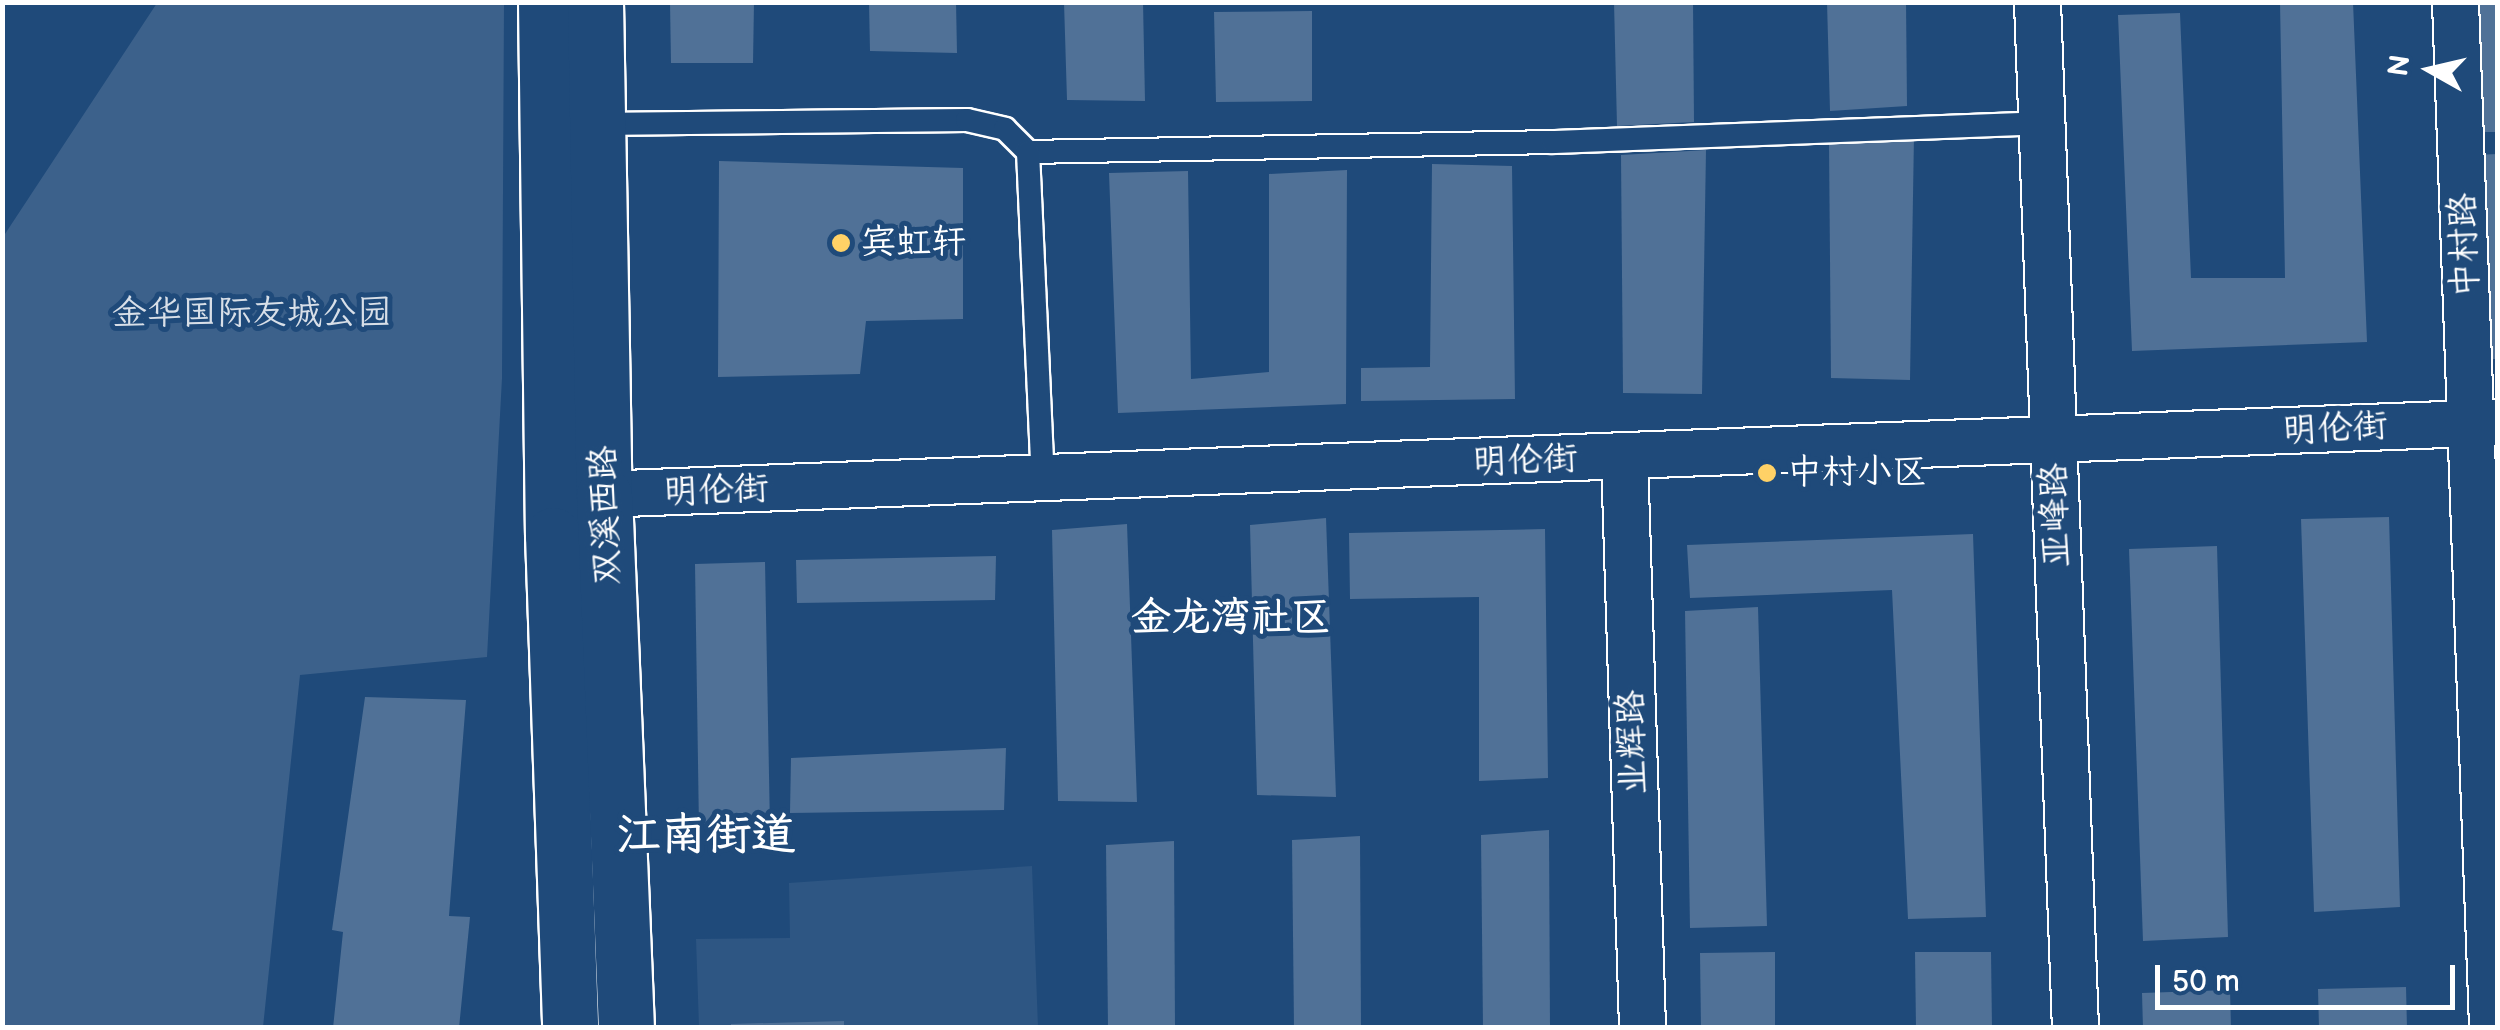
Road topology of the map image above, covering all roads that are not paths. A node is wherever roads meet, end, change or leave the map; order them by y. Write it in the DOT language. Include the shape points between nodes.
graph roads {
  1 [pos="546,2"];
  2 [pos="595,2"];
  3 [pos="2037,2"];
  4 [pos="2454,2"];
  5 [pos="2042,123"];
  6 [pos="573,124"];
  7 [pos="2479,140"];
  8 [pos="1028,152"];
  9 [pos="2485,422"];
  10 [pos="2054,443"];
  11 [pos="1624,457"];
  12 [pos="1043,479"];
  13 [pos="578,495"];
  14 [pos="2490,714"];
  15 [pos="570,1028"];
  16 [pos="626,1028"];
  17 [pos="1642,1028"];
  18 [pos="2075,1028"];
  19 [pos="2492,1028"];
  1 -- 6 [label="main road, 双溪西路"];
  2 -- 6 [label="main road, 双溪西路"];
  3 -- 5 [label="street, 亚峰路"];
  4 -- 7 [label="street, 中村路"];
  5 -- 8 [label="lane" via="1554,142"];
  5 -- 10 [label="street, 亚峰路"];
  6 -- 8 [label="lane" via="967,120 1006,129"];
  6 -- 13 [label="main road, 双溪西路"];
  7 -- 9 [label="street, 中村路"];
  8 -- 12 [label="lane"];
  9 -- 10 [label="street, 明伦街"];
  9 -- 14 [label="street, 中村路"];
  10 -- 11 [label="street, 明伦街"];
  10 -- 18 [label="street, 亚峰路"];
  11 -- 12 [label="street, 明伦街"];
  11 -- 17 [label="street, 业辉路"];
  12 -- 13 [label="street, 明伦街"];
  13 -- 15 [label="main road, 双溪西路"];
  13 -- 16 [label="main road, 双溪西路"];
  14 -- 19 [label="street, 中村路"];
}
